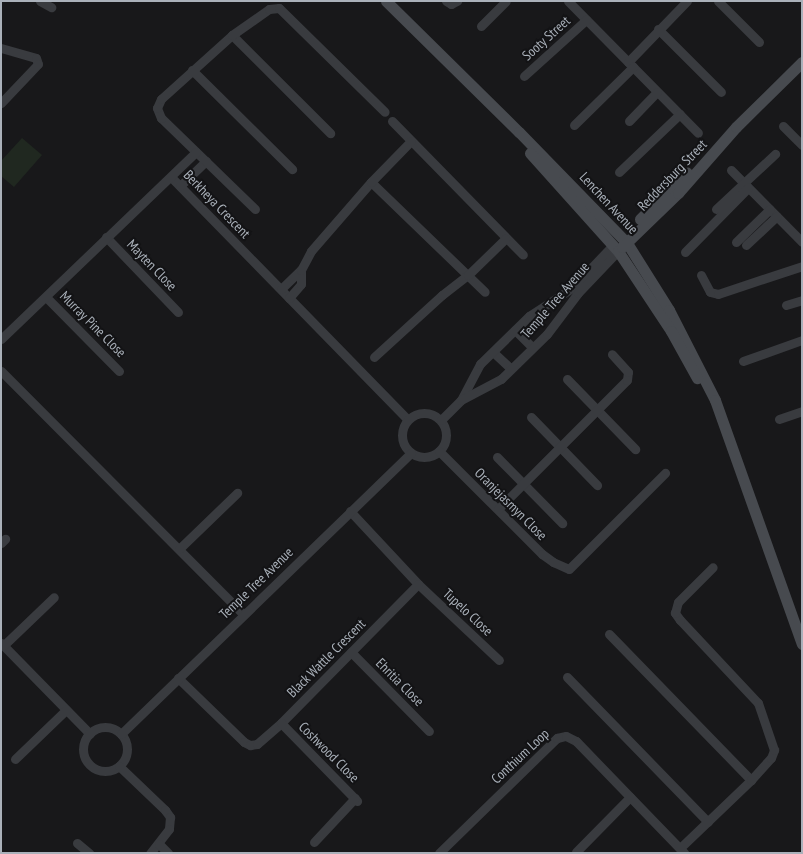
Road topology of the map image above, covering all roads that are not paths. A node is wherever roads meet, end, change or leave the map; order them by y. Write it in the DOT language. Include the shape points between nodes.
graph roads {
  1 [pos="40,1"];
  2 [pos="386,1"];
  3 [pos="446,1"];
  4 [pos="457,1"];
  5 [pos="506,1"];
  6 [pos="568,1"];
  7 [pos="687,1"];
  8 [pos="718,1"];
  9 [pos="51,7"];
  10 [pos="586,20"];
  11 [pos="481,26"];
  12 [pos="658,29"];
  13 [pos="232,35"];
  14 [pos="759,42"];
  15 [pos="1,48"];
  16 [pos="802,62"];
  17 [pos="630,64"];
  18 [pos="192,70"];
  19 [pos="524,76"];
  20 [pos="658,92"];
  21 [pos="721,92"];
  22 [pos="2,100"];
  23 [pos="385,112"];
  24 [pos="680,114"];
  25 [pos="392,121"];
  26 [pos="629,121"];
  27 [pos="574,125"];
  28 [pos="783,126"];
  29 [pos="330,133"];
  30 [pos="698,133"];
  31 [pos="411,141"];
  32 [pos="802,145"];
  33 [pos="196,152"];
  34 [pos="775,154"];
  35 [pos="206,162"];
  36 [pos="292,168"];
  37 [pos="731,170"];
  38 [pos="619,172"];
  39 [pos="171,177"];
  40 [pos="371,182"];
  41 [pos="746,185"];
  42 [pos="180,186"];
  43 [pos="255,209"];
  44 [pos="716,209"];
  45 [pos="770,209"];
  46 [pos="777,216"];
  47 [pos="106,238"];
  48 [pos="505,238"];
  49 [pos="802,241"];
  50 [pos="736,242"];
  51 [pos="620,244"];
  52 [pos="746,245"];
  53 [pos="685,252"];
  54 [pos="523,255"];
  55 [pos="802,266"];
  56 [pos="301,270"];
  57 [pos="802,271"];
  58 [pos="468,275"];
  59 [pos="701,275"];
  60 [pos="280,289"];
  61 [pos="743,291"];
  62 [pos="485,292"];
  63 [pos="46,297"];
  64 [pos="290,298"];
  65 [pos="802,300"];
  66 [pos="786,305"];
  67 [pos="178,312"];
  68 [pos="515,330"];
  69 [pos="802,335"];
  70 [pos="1,339"];
  71 [pos="802,340"];
  72 [pos="532,347"];
  73 [pos="493,352"];
  74 [pos="612,354"];
  75 [pos="749,354"];
  76 [pos="374,358"];
  77 [pos="743,362"];
  78 [pos="510,368"];
  79 [pos="119,370"];
  80 [pos="1,371"];
  81 [pos="567,379"];
  82 [pos="461,400"];
  83 [pos="597,410"];
  84 [pos="802,411"];
  85 [pos="531,417"];
  86 [pos="779,418"];
  87 [pos="407,419"];
  88 [pos="441,420"];
  89 [pos="560,447"];
  90 [pos="635,449"];
  91 [pos="439,451"];
  92 [pos="411,453"];
  93 [pos="497,457"];
  94 [pos="665,473"];
  95 [pos="523,483"];
  96 [pos="597,485"];
  97 [pos="237,493"];
  98 [pos="498,509"];
  99 [pos="350,511"];
  100 [pos="562,523"];
  101 [pos="179,549"];
  102 [pos="713,567"];
  103 [pos="418,584"];
  104 [pos="54,597"];
  105 [pos="243,614"];
  106 [pos="609,634"];
  107 [pos="3,644"];
  108 [pos="802,644"];
  109 [pos="351,652"];
  110 [pos="500,660"];
  111 [pos="566,677"];
  112 [pos="178,678"];
  113 [pos="66,710"];
  114 [pos="281,723"];
  115 [pos="429,731"];
  116 [pos="90,734"];
  117 [pos="121,734"];
  118 [pos="15,759"];
  119 [pos="119,766"];
  120 [pos="752,780"];
  121 [pos="630,797"];
  122 [pos="708,822"];
  123 [pos="314,842"];
  124 [pos="77,843"];
  125 [pos="159,844"];
  126 [pos="682,851"];
  127 [pos="576,852"];
  128 [pos="88,853"];
  129 [pos="150,853"];
  130 [pos="168,853"];
  131 [pos="439,853"];
  1 -- 9 [label="street"];
  2 -- 51 [label="main road, Lenchen Avenue" via="499,111"];
  3 -- 4 [label="street" via="451,4"];
  5 -- 11 [label="street"];
  6 -- 10 [label="street, Sooty Street"];
  7 -- 12 [label="street"];
  8 -- 14 [label="street"];
  10 -- 17 [label="street, Sooty Street"];
  10 -- 19 [label="street, Sooty Street"];
  12 -- 17 [label="street"];
  12 -- 21 [label="street"];
  13 -- 18 [label="street"];
  13 -- 23 [label="street" via="269,9 279,8"];
  13 -- 29 [label="street"];
  15 -- 22 [label="street" via="36,58 38,64"];
  16 -- 51 [label="main road, Reddersburg Street" via="736,127 678,192"];
  17 -- 20 [label="street, Sooty Street"];
  17 -- 27 [label="street"];
  18 -- 33 [label="street" via="157,108 161,118"];
  18 -- 36 [label="street"];
  20 -- 24 [label="street, Sooty Street"];
  20 -- 26 [label="street"];
  24 -- 30 [label="street, Sooty Street"];
  24 -- 38 [label="street"];
  25 -- 31 [label="street"];
  28 -- 32 [label="street"];
  31 -- 40 [label="street"];
  31 -- 48 [label="street"];
  33 -- 35 [label="street"];
  33 -- 39 [label="street"];
  34 -- 41 [label="street"];
  35 -- 42 [label="street"];
  35 -- 43 [label="street"];
  37 -- 41 [label="street"];
  39 -- 42 [label="street, Berkheya Crescent"];
  39 -- 47 [label="street, Berkheya Crescent"];
  40 -- 56 [label="street" via="311,251"];
  40 -- 58 [label="street"];
  41 -- 44 [label="street"];
  41 -- 45 [label="street"];
  41 -- 53 [label="street"];
  42 -- 60 [label="street, Berkheya Crescent"];
  45 -- 46 [label="street"];
  45 -- 50 [label="street"];
  46 -- 49 [label="street"];
  46 -- 52 [label="street"];
  47 -- 63 [label="street, Berkheya Crescent"];
  47 -- 67 [label="street, Mayten Close"];
  48 -- 54 [label="street"];
  48 -- 58 [label="street"];
  51 -- 68 [label="street, Temple Tree Avenue" via="572,288 529,316"];
  51 -- 72 [label="street, Temple Tree Avenue" via="550,331"];
  51 -- 108 [label="main road, Lenchen Avenue" via="690,348 716,400"];
  55 -- 59 [label="street" via="718,294 710,292"];
  56 -- 60 [label="street"];
  56 -- 64 [label="street" via="301,284"];
  57 -- 61 [label="street"];
  58 -- 62 [label="street"];
  58 -- 76 [label="street"];
  60 -- 64 [label="street, Berkheya Crescent"];
  63 -- 70 [label="street, Berkheya Crescent"];
  63 -- 79 [label="street, Murray Pine Close"];
  64 -- 87 [label="street, Berkheya Crescent"];
  65 -- 66 [label="street"];
  68 -- 72 [label="street"];
  68 -- 73 [label="street, Temple Tree Avenue"];
  69 -- 75 [label="street"];
  71 -- 77 [label="street"];
  72 -- 78 [label="street, Temple Tree Avenue"];
  73 -- 78 [label="street"];
  73 -- 82 [label="street, Temple Tree Avenue" via="478,367"];
  74 -- 83 [label="street" via="629,376"];
  78 -- 82 [label="street, Temple Tree Avenue" via="497,382"];
  80 -- 101 [label="street"];
  81 -- 83 [label="street"];
  82 -- 88 [label="street, Temple Tree Avenue"];
  83 -- 89 [label="street"];
  83 -- 90 [label="street"];
  84 -- 86 [label="street"];
  85 -- 89 [label="street"];
  87 -- 88 [label="street" via="427,412"];
  87 -- 92 [label="street" via="401,432 403,443"];
  88 -- 91 [label="street" via="446,439"];
  89 -- 95 [label="street"];
  89 -- 96 [label="street"];
  91 -- 92 [label="street" via="422,457"];
  91 -- 98 [label="street, Oranjejasmyn Close"];
  92 -- 99 [label="street, Temple Tree Avenue"];
  93 -- 95 [label="street"];
  94 -- 98 [label="street, Oranjejasmyn Close" via="569,569 542,554"];
  95 -- 98 [label="street"];
  95 -- 100 [label="street"];
  97 -- 101 [label="street"];
  99 -- 103 [label="street"];
  99 -- 105 [label="street, Temple Tree Avenue"];
  101 -- 105 [label="street"];
  102 -- 120 [label="street" via="674,610 760,706 774,750"];
  103 -- 109 [label="street, Black Wattle Crescent"];
  103 -- 110 [label="street, Tupelo Close"];
  104 -- 107 [label="street"];
  105 -- 112 [label="street, Temple Tree Avenue"];
  106 -- 120 [label="street"];
  107 -- 113 [label="street"];
  109 -- 114 [label="street, Black Wattle Crescent"];
  109 -- 115 [label="street, Ehritia Close"];
  111 -- 122 [label="street"];
  112 -- 114 [label="street, Black Wattle Crescent" via="247,744 257,744"];
  112 -- 117 [label="street, Temple Tree Avenue"];
  113 -- 116 [label="street"];
  113 -- 118 [label="street"];
  114 -- 123 [label="street, Coshwood Close" via="356,799"];
  116 -- 117 [label="street" via="109,728"];
  116 -- 119 [label="street" via="84,747 87,761 98,770"];
  117 -- 119 [label="street" via="126,754"];
  119 -- 125 [label="street" via="170,817 169,829"];
  120 -- 122 [label="street"];
  121 -- 126 [label="street, Conthium Loop"];
  121 -- 127 [label="street"];
  121 -- 131 [label="street, Conthium Loop" via="574,739 560,737"];
  122 -- 126 [label="street"];
  124 -- 128 [label="street"];
  125 -- 129 [label="street"];
  125 -- 130 [label="street"];
}
